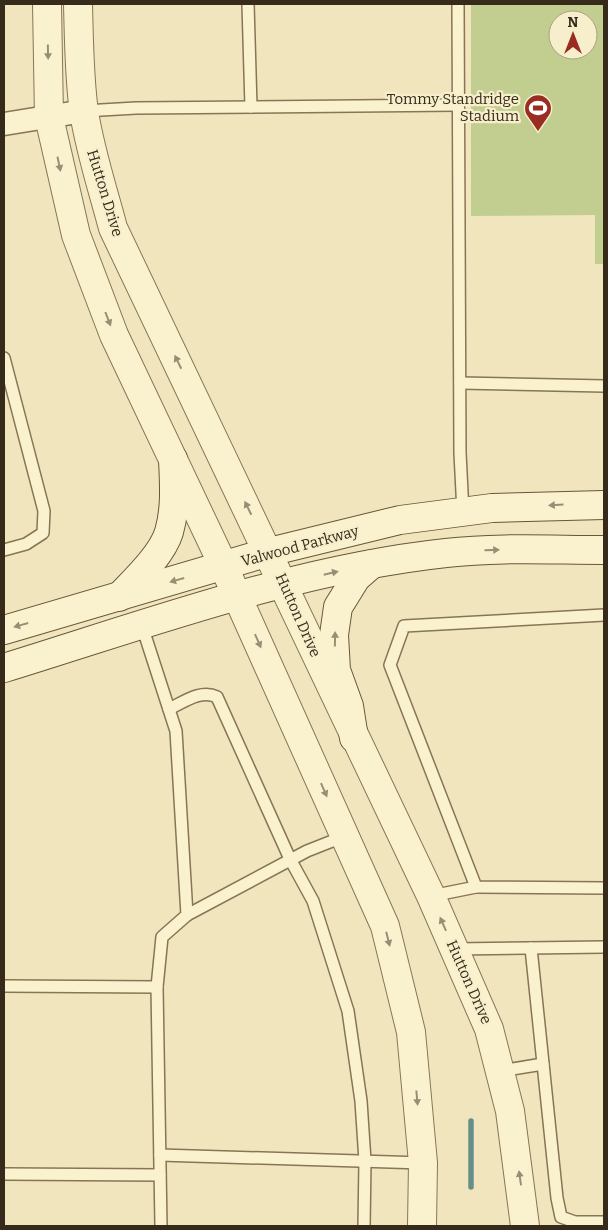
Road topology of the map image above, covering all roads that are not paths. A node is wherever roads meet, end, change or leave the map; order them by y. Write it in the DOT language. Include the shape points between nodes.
graph roads {
  1 [pos="47,4"];
  2 [pos="78,4"];
  3 [pos="248,4"];
  4 [pos="458,4"];
  5 [pos="458,105"];
  6 [pos="251,107"];
  7 [pos="84,111"];
  8 [pos="49,117"];
  9 [pos="4,124"];
  10 [pos="4,358"];
  11 [pos="460,383"];
  12 [pos="604,386"];
  13 [pos="173,459"];
  14 [pos="604,504"];
  15 [pos="463,512"];
  16 [pos="4,550"];
  17 [pos="604,550"];
  18 [pos="269,552"];
  19 [pos="372,564"];
  20 [pos="224,567"];
  21 [pos="284,585"];
  22 [pos="118,597"];
  23 [pos="238,597"];
  24 [pos="604,615"];
  25 [pos="142,626"];
  26 [pos="4,630"];
  27 [pos="4,668"];
  28 [pos="169,709"];
  29 [pos="354,738"];
  30 [pos="345,836"];
  31 [pos="290,860"];
  32 [pos="476,887"];
  33 [pos="604,888"];
  34 [pos="431,896"];
  35 [pos="186,915"];
  36 [pos="604,947"];
  37 [pos="531,948"];
  38 [pos="454,949"];
  39 [pos="4,986"];
  40 [pos="157,987"];
  41 [pos="543,1064"];
  42 [pos="500,1071"];
  43 [pos="160,1155"];
  44 [pos="365,1161"];
  45 [pos="422,1163"];
  46 [pos="4,1174"];
  47 [pos="160,1175"];
  48 [pos="604,1222"];
  49 [pos="160,1226"];
  50 [pos="364,1226"];
  51 [pos="422,1226"];
  52 [pos="526,1226"];
  1 -- 8 [label="street, one-way"];
  2 -- 7 [label="street, Hutton Drive"];
  3 -- 6 [label="lane"];
  4 -- 5 [label="lane"];
  5 -- 6 [label="lane"];
  5 -- 11 [label="lane"];
  6 -- 7 [label="lane"];
  7 -- 8 [label="street"];
  18 -- 7 [label="street, Hutton Drive, one-way" via="113,228"];
  8 -- 9 [label="street"];
  8 -- 13 [label="street, one-way" via="76,235 114,335"];
  10 -- 16 [label="lane" via="44,511 43,534 26,544"];
  11 -- 12 [label="lane"];
  11 -- 15 [label="lane"];
  13 -- 20 [label="street"];
  13 -- 22 [label="street" via="175,500 169,534 150,564"];
  14 -- 15 [label="street, Valwood Parkway, one-way"];
  15 -- 18 [label="street, Valwood Parkway" via="400,520"];
  19 -- 17 [label="street, one-way" via="488,550"];
  18 -- 20 [label="street, Valwood Parkway"];
  18 -- 21 [label="street, Hutton Drive"];
  21 -- 19 [label="street, one-way"];
  29 -- 19 [label="street, one-way" via="336,670 334,635 338,607 356,578"];
  20 -- 22 [label="street, Valwood Parkway, one-way"];
  20 -- 23 [label="street"];
  21 -- 23 [label="street"];
  21 -- 29 [label="street, Hutton Drive"];
  22 -- 26 [label="street, Valwood Parkway, one-way"];
  23 -- 25 [label="street"];
  23 -- 30 [label="street, one-way"];
  24 -- 32 [label="lane" via="404,626 390,665"];
  25 -- 27 [label="street"];
  25 -- 28 [label="lane"];
  28 -- 31 [label="lane" via="196,696 209,693 217,697"];
  28 -- 35 [label="lane" via="176,731"];
  29 -- 34 [label="street, Hutton Drive"];
  30 -- 31 [label="lane"];
  30 -- 45 [label="street, one-way" via="385,926 411,1032"];
  31 -- 35 [label="lane"];
  31 -- 44 [label="lane" via="313,901 348,1012 361,1101"];
  32 -- 33 [label="lane"];
  32 -- 34 [label="lane"];
  38 -- 34 [label="street, Hutton Drive, one-way"];
  35 -- 40 [label="lane" via="162,936"];
  36 -- 37 [label="lane"];
  37 -- 38 [label="lane"];
  37 -- 41 [label="lane"];
  38 -- 42 [label="street, Hutton Drive" via="489,1029"];
  39 -- 40 [label="lane"];
  40 -- 43 [label="lane"];
  41 -- 42 [label="lane"];
  41 -- 48 [label="lane" via="561,1217 575,1222"];
  52 -- 42 [label="street, Hutton Drive, one-way" via="510,1111"];
  43 -- 44 [label="lane"];
  43 -- 47 [label="lane"];
  44 -- 45 [label="lane"];
  44 -- 50 [label="lane"];
  45 -- 51 [label="street"];
  46 -- 47 [label="lane"];
  47 -- 49 [label="lane"];
}
